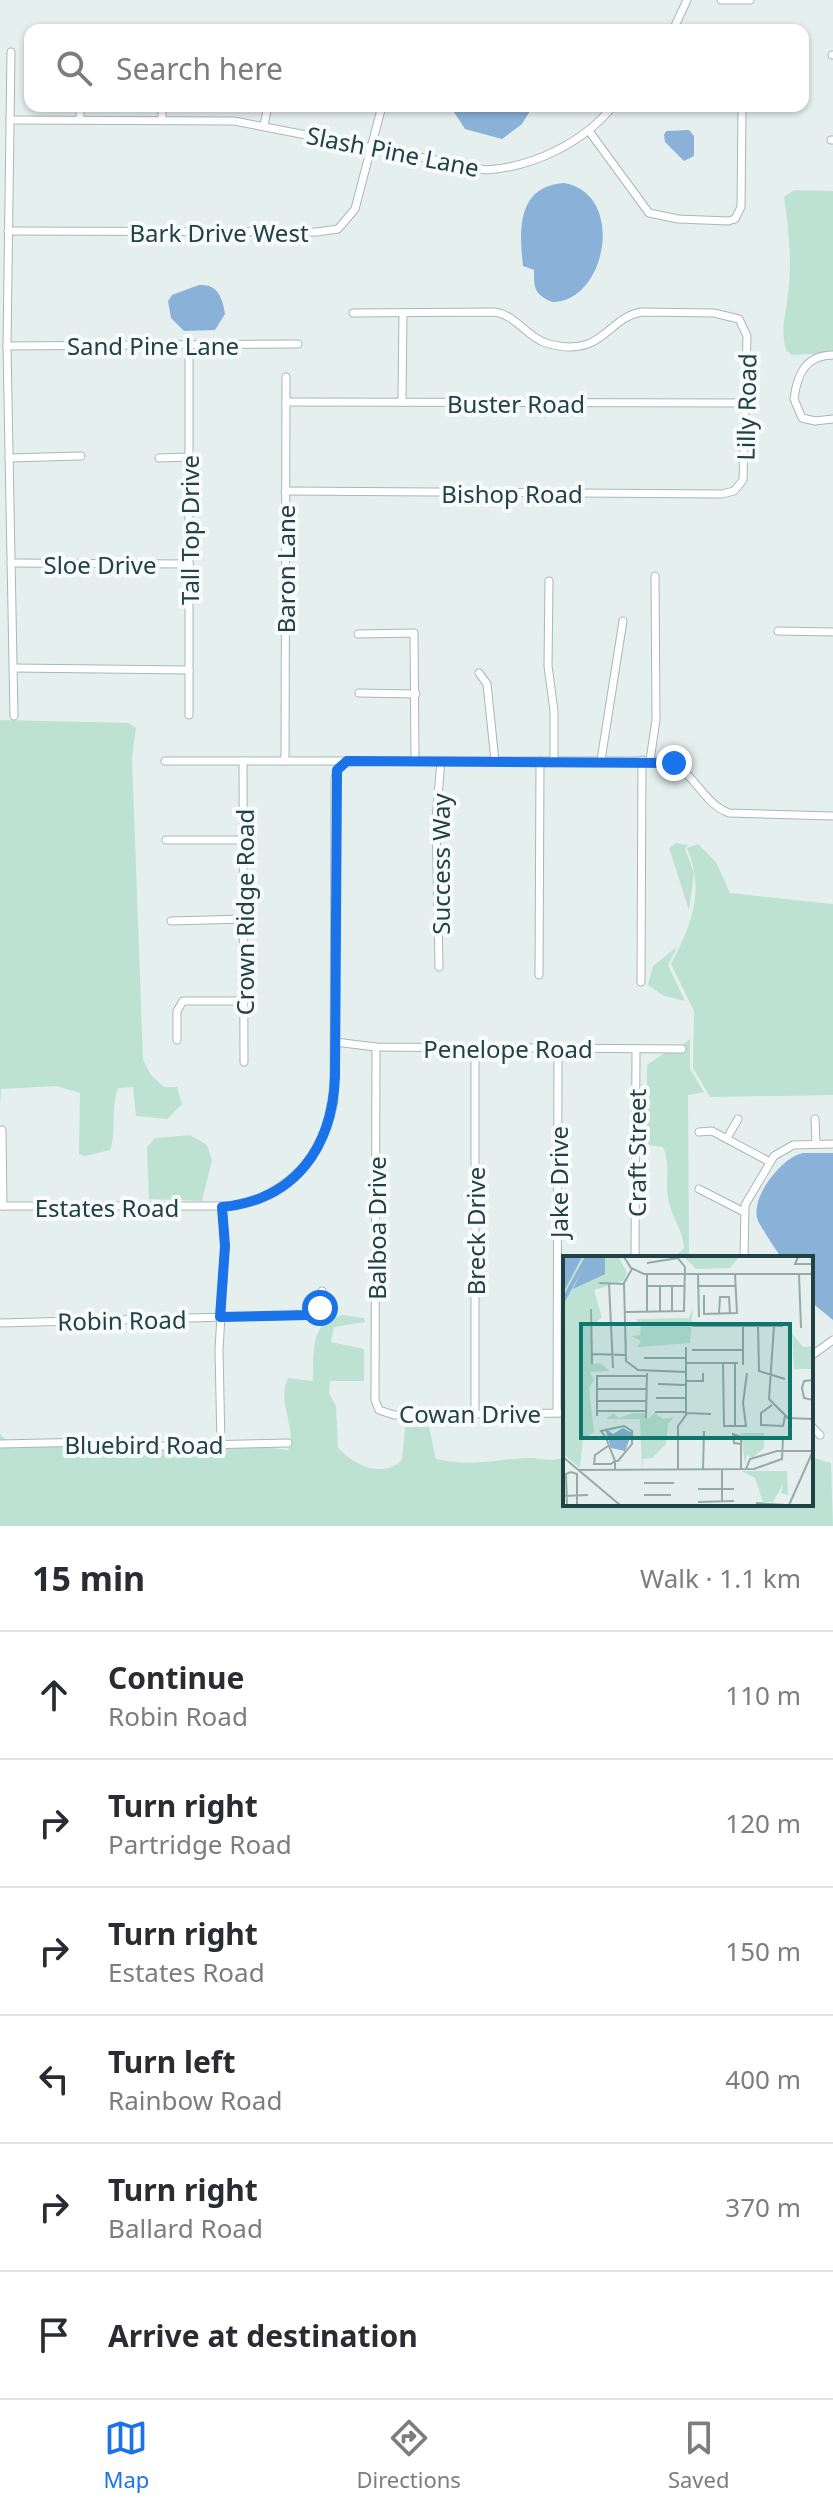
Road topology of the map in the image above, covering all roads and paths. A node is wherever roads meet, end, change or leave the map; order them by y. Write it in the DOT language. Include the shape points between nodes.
graph roads {
  1 [pos="687,0"];
  2 [pos="721,0"];
  3 [pos="750,0"];
  4 [pos="676,24"];
  5 [pos="11,52"];
  6 [pos="80,112"];
  7 [pos="162,112"];
  8 [pos="267,112"];
  9 [pos="381,112"];
  10 [pos="607,112"];
  11 [pos="742,112"];
  12 [pos="10,120"];
  13 [pos="80,120"];
  14 [pos="162,120"];
  15 [pos="264,125"];
  16 [pos="589,131"];
  17 [pos="373,148"];
  18 [pos="8,231"];
  19 [pos="353,313"];
  20 [pos="403,313"];
  21 [pos="189,344"];
  22 [pos="298,344"];
  23 [pos="7,346"];
  24 [pos="833,355"];
  25 [pos="286,377"];
  26 [pos="286,402"];
  27 [pos="402,402"];
  28 [pos="747,403"];
  29 [pos="833,419"];
  30 [pos="81,456"];
  31 [pos="189,457"];
  32 [pos="9,458"];
  33 [pos="159,458"];
  34 [pos="738,489"];
  35 [pos="285,491"];
  36 [pos="11,563"];
  37 [pos="189,564"];
  38 [pos="655,576"];
  39 [pos="549,581"];
  40 [pos="623,621"];
  41 [pos="778,631"];
  42 [pos="833,632"];
  43 [pos="358,634"];
  44 [pos="13,668"];
  45 [pos="189,670"];
  46 [pos="479,673"];
  47 [pos="359,693"];
  48 [pos="416,694"];
  49 [pos="189,715"];
  50 [pos="14,716"];
  51 [pos="601,760"];
  52 [pos="646,760"];
  53 [pos="165,761"];
  54 [pos="243,761"];
  55 [pos="285,761"];
  56 [pos="347,761"];
  57 [pos="415,761"];
  58 [pos="441,761"];
  59 [pos="495,761"];
  60 [pos="540,761"];
  61 [pos="554,761"];
  62 [pos="833,816"];
  63 [pos="166,840"];
  64 [pos="244,840"];
  65 [pos="244,919"];
  66 [pos="171,921"];
  67 [pos="439,967"];
  68 [pos="539,975"];
  69 [pos="641,982"];
  70 [pos="244,1001"];
  71 [pos="177,1040"];
  72 [pos="335,1042"];
  73 [pos="376,1047"];
  74 [pos="475,1048"];
  75 [pos="558,1048"];
  76 [pos="636,1049"];
  77 [pos="682,1049"];
  78 [pos="244,1062"];
  79 [pos="738,1119"];
  80 [pos="815,1119"];
  81 [pos="2,1130"];
  82 [pos="699,1132"];
  83 [pos="727,1138"];
  84 [pos="816,1144"];
  85 [pos="833,1144"];
  86 [pos="770,1162"];
  87 [pos="699,1189"];
  88 [pos="1,1206"];
  89 [pos="222,1207"];
  90 [pos="744,1212"];
  91 [pos="635,1256"];
  92 [pos="744,1256"];
  93 [pos="322,1291"];
  94 [pos="220,1317"];
  95 [pos="0,1323"];
  96 [pos="833,1340"];
  97 [pos="813,1355"];
  98 [pos="378,1408"];
  99 [pos="561,1413"];
  100 [pos="475,1414"];
  101 [pos="813,1428"];
  102 [pos="820,1435"];
  103 [pos="288,1443"];
  104 [pos="0,1444"];
  105 [pos="221,1445"];
  1 -- 4 [label="street"];
  2 -- 3 [label="street"];
  5 -- 12 [label="street"];
  6 -- 13 [label="street"];
  7 -- 14 [label="street"];
  8 -- 15 [label="street"];
  9 -- 17 [label="street, Bark Drive West"];
  10 -- 16 [label="street, Slash Pine Lane"];
  11 -- 16 [label="street" via="741,207 728,221 649,213"];
  12 -- 13 [label="street, Slash Pine Lane"];
  12 -- 18 [label="street"];
  13 -- 14 [label="street, Slash Pine Lane"];
  14 -- 15 [label="street, Slash Pine Lane"];
  15 -- 17 [label="street, Slash Pine Lane"];
  16 -- 17 [label="street, Slash Pine Lane" via="547,154 498,169"];
  17 -- 18 [label="street, Bark Drive West" via="351,217 329,231"];
  18 -- 23 [label="street"];
  19 -- 20 [label="street"];
  20 -- 27 [label="street"];
  20 -- 28 [label="street, Lilly Road" via="503,313 535,339 574,347 600,338 641,312 725,314 744,323"];
  21 -- 22 [label="street, Sand Pine Lane"];
  21 -- 23 [label="street, Sand Pine Lane"];
  21 -- 31 [label="street, Tall Top Drive"];
  23 -- 32 [label="street"];
  24 -- 29 [label="street" via="807,363 794,399 802,418"];
  25 -- 26 [label="street, Baron Lane"];
  26 -- 27 [label="street, Buster Road"];
  26 -- 35 [label="street, Baron Lane"];
  27 -- 28 [label="street, Buster Road"];
  28 -- 34 [label="street, Lilly Road" via="745,473"];
  30 -- 32 [label="street"];
  31 -- 33 [label="street"];
  31 -- 37 [label="street, Tall Top Drive"];
  32 -- 36 [label="street"];
  34 -- 35 [label="street, Bishop Road" via="722,494"];
  35 -- 55 [label="street, Baron Lane"];
  36 -- 37 [label="street, Sloe Drive"];
  36 -- 44 [label="street"];
  37 -- 45 [label="street, Tall Top Drive"];
  38 -- 52 [label="street" via="656,720"];
  39 -- 61 [label="street"];
  40 -- 51 [label="street"];
  41 -- 42 [label="street"];
  43 -- 48 [label="street" via="414,633"];
  44 -- 45 [label="street"];
  44 -- 50 [label="street"];
  45 -- 49 [label="street, Tall Top Drive"];
  46 -- 59 [label="street" via="487,684"];
  47 -- 48 [label="street"];
  48 -- 57 [label="street"];
  51 -- 52 [label="street"];
  51 -- 61 [label="street"];
  52 -- 62 [label="street" via="679,766 716,807 729,813"];
  52 -- 69 [label="street"];
  53 -- 54 [label="street"];
  54 -- 55 [label="street"];
  54 -- 64 [label="street, Crown Ridge Road"];
  55 -- 56 [label="street"];
  56 -- 57 [label="street"];
  56 -- 72 [label="street" via="335,778"];
  57 -- 58 [label="street"];
  58 -- 59 [label="street"];
  58 -- 67 [label="street, Success Way" via="436,819"];
  59 -- 60 [label="street"];
  60 -- 61 [label="street"];
  60 -- 68 [label="street"];
  63 -- 64 [label="street"];
  64 -- 65 [label="street, Crown Ridge Road"];
  65 -- 66 [label="street"];
  65 -- 70 [label="street, Crown Ridge Road"];
  70 -- 71 [label="street" via="180,1003"];
  70 -- 78 [label="street, Crown Ridge Road"];
  72 -- 73 [label="street, Penelope Road"];
  72 -- 89 [label="street, Estates Road" via="334,1100 327,1131 309,1162 282,1186 249,1202"];
  73 -- 74 [label="street, Penelope Road"];
  73 -- 98 [label="street, Balboa Drive"];
  74 -- 75 [label="street, Penelope Road"];
  74 -- 100 [label="street, Breck Drive"];
  75 -- 76 [label="street, Penelope Road"];
  75 -- 99 [label="street, Jake Drive"];
  76 -- 77 [label="street, Penelope Road"];
  76 -- 91 [label="street, Craft Street"];
  79 -- 83 [label="street"];
  80 -- 84 [label="street"];
  81 -- 88 [label="street"];
  82 -- 83 [label="street"];
  83 -- 86 [label="street"];
  84 -- 85 [label="street"];
  84 -- 86 [label="street" via="788,1147"];
  86 -- 90 [label="street"];
  87 -- 90 [label="street"];
  88 -- 89 [label="street, Estates Road"];
  89 -- 94 [label="street"];
  90 -- 92 [label="street"];
  93 -- 94 [label="street, Robin Road" via="320,1308 308,1315"];
  94 -- 95 [label="street, Robin Road"];
  94 -- 105 [label="street"];
  96 -- 97 [label="street"];
  98 -- 100 [label="street, Cowan Drive" via="394,1415"];
  99 -- 100 [label="street, Cowan Drive"];
  101 -- 102 [label="street"];
  103 -- 105 [label="street, Bluebird Road"];
  104 -- 105 [label="street, Bluebird Road"];
}
